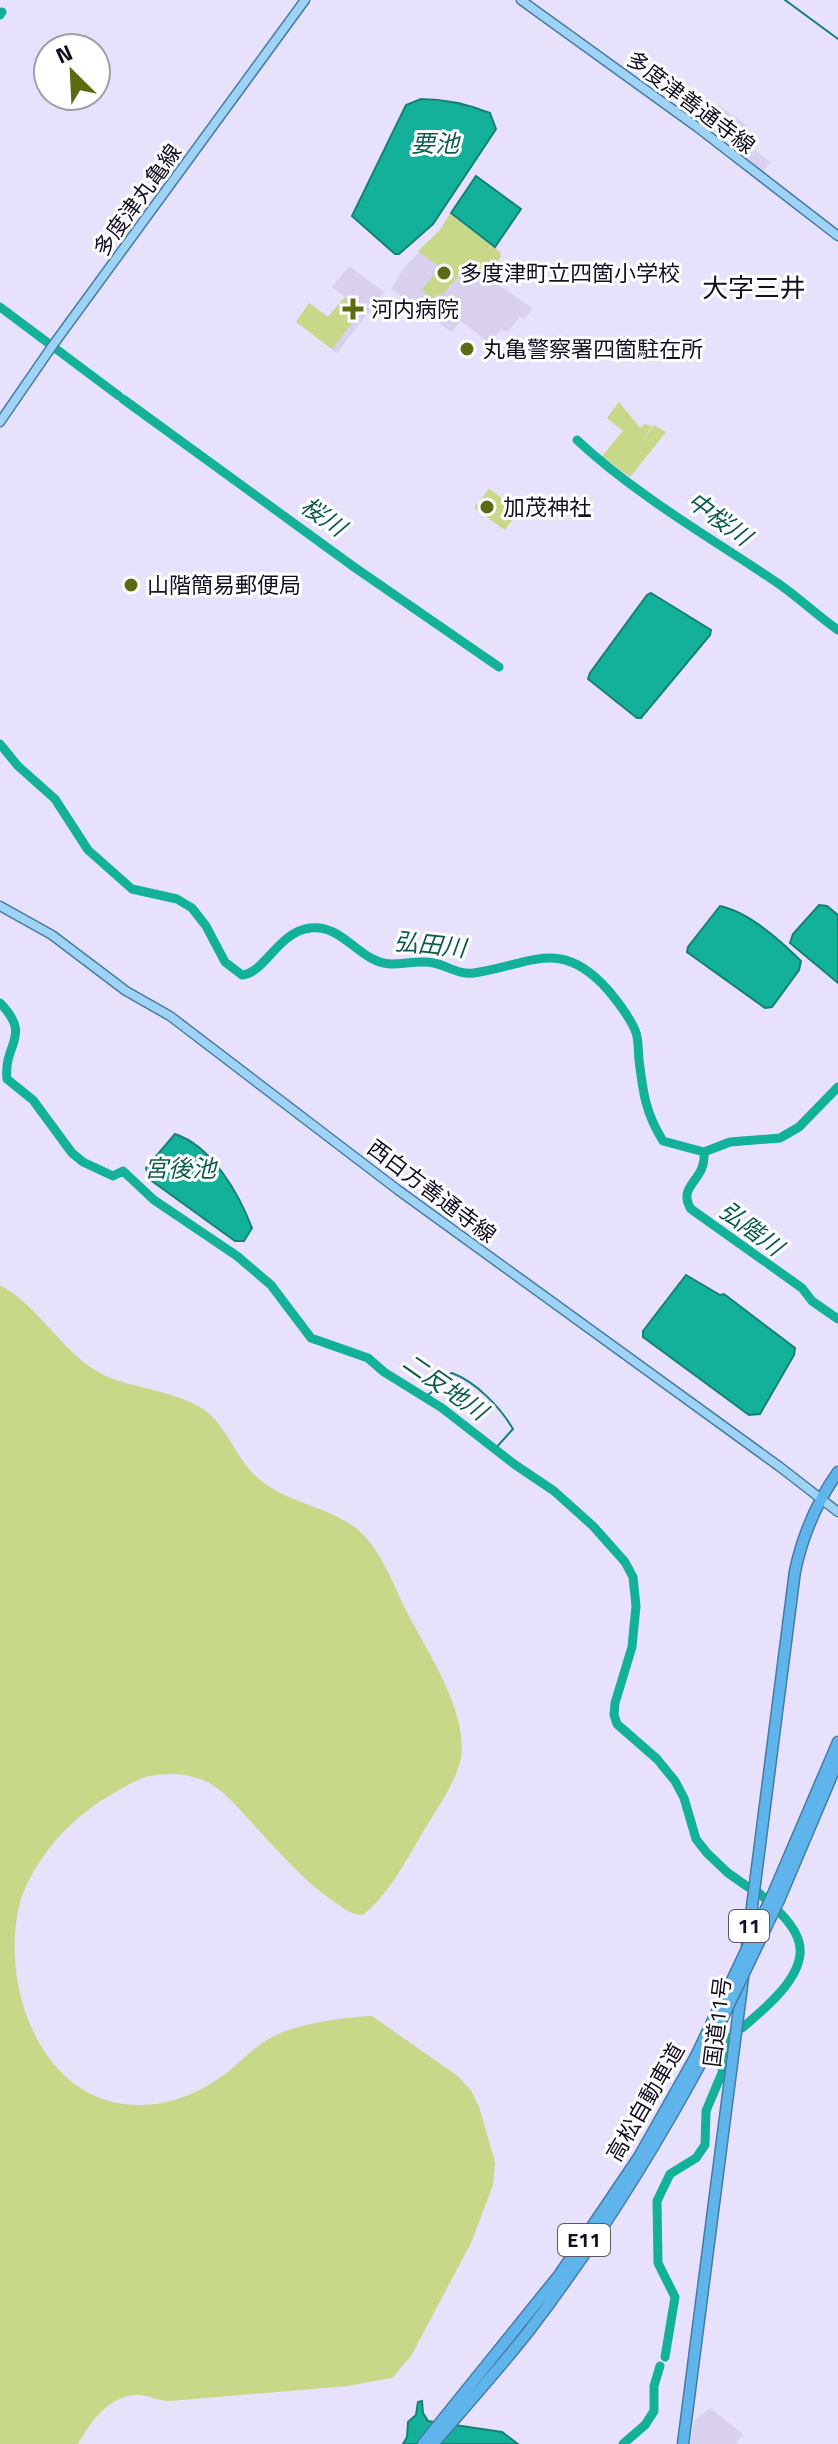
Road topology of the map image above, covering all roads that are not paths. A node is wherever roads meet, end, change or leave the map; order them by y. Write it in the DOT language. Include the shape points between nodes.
graph roads {
  1 [pos="305,0"];
  2 [pos="521,0"];
  3 [pos="838,236"];
  4 [pos="0,422"];
  5 [pos="0,906"];
  6 [pos="838,1472"];
  7 [pos="819,1499"];
  8 [pos="838,1512"];
  9 [pos="838,1742"];
  10 [pos="838,1761"];
  11 [pos="776,1897"];
  12 [pos="455,2412"];
  13 [pos="423,2444"];
  14 [pos="433,2444"];
  15 [pos="683,2444"];
  1 -- 4 [label="main road, 多度津丸亀線"];
  2 -- 3 [label="main road, 多度津善通寺線"];
  5 -- 7 [label="main road, 西白方善通寺線" via="52,935 180,1024"];
  6 -- 7 [label="highway, 国道11号 / 11"];
  7 -- 8 [label="main road, 西白方善通寺線"];
  7 -- 15 [label="highway, 国道11号 / 11" via="795,1571"];
  9 -- 11 [label="highway, 高松自動車道 / E11"];
  10 -- 11 [label="highway, 高松自動車道 / E11"];
  11 -- 12 [label="highway, 高松自動車道 / E11, bridge" via="699,2058 639,2157 552,2285"];
  12 -- 13 [label="highway, 高松自動車道 / E11"];
  12 -- 14 [label="highway, 高松自動車道 / E11"];
}
